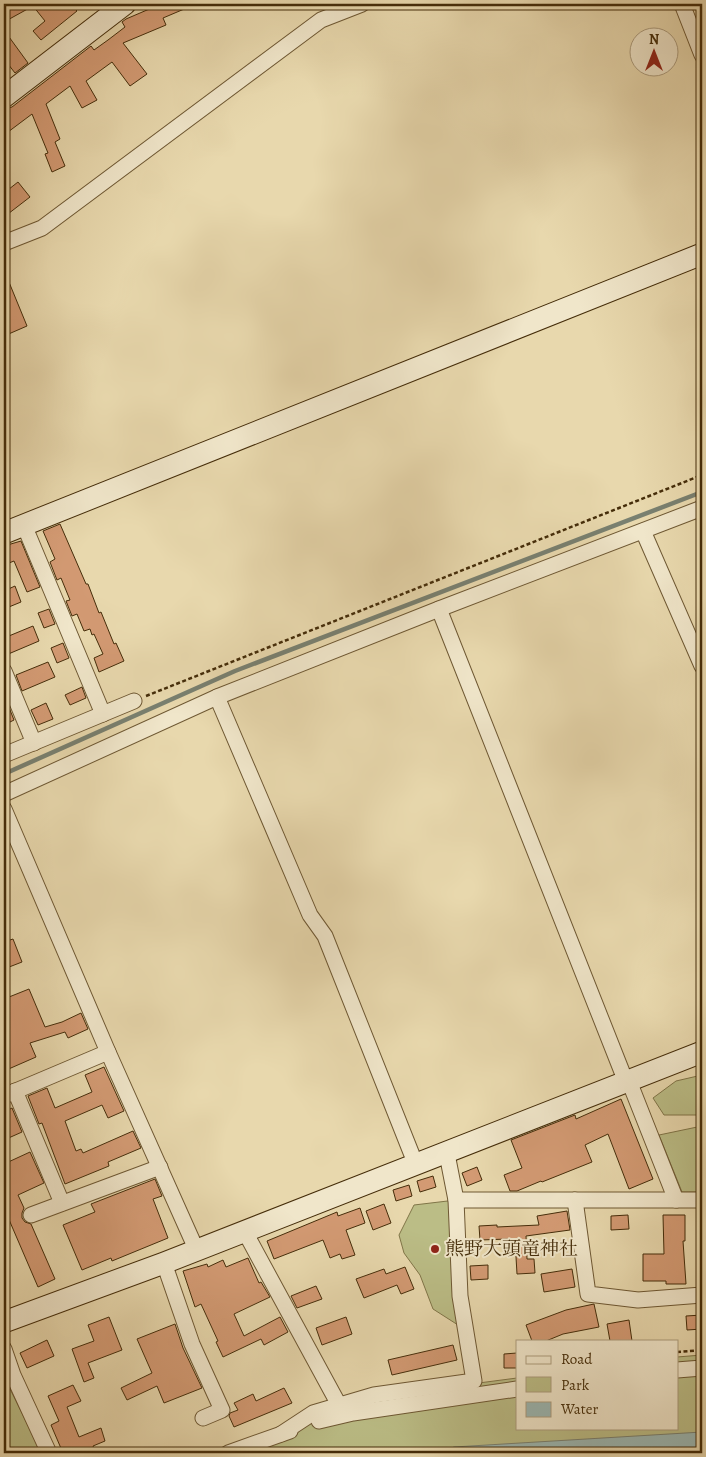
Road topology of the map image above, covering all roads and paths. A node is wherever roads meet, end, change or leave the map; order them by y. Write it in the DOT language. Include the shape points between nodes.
graph roads {
  1 [pos="125,4"];
  2 [pos="362,4"];
  3 [pos="682,4"];
  4 [pos="702,55"];
  5 [pos="4,97"];
  6 [pos="4,242"];
  7 [pos="702,254"];
  8 [pos="702,475"];
  9 [pos="702,508"];
  10 [pos="24,525"];
  11 [pos="643,531"];
  12 [pos="4,533"];
  13 [pos="438,609"];
  14 [pos="702,666"];
  15 [pos="4,671"];
  16 [pos="217,697"];
  17 [pos="134,701"];
  18 [pos="103,714"];
  19 [pos="34,743"];
  20 [pos="4,755"];
  21 [pos="4,794"];
  22 [pos="4,809"];
  23 [pos="108,1052"];
  24 [pos="702,1052"];
  25 [pos="628,1082"];
  26 [pos="10,1093"];
  27 [pos="447,1154"];
  28 [pos="416,1165"];
  29 [pos="160,1167"];
  30 [pos="456,1200"];
  31 [pos="575,1200"];
  32 [pos="676,1200"];
  33 [pos="702,1200"];
  34 [pos="62,1203"];
  35 [pos="31,1215"];
  36 [pos="244,1232"];
  37 [pos="196,1251"];
  38 [pos="164,1263"];
  39 [pos="702,1295"];
  40 [pos="4,1322"];
  41 [pos="4,1349"];
  42 [pos="702,1350"];
  43 [pos="678,1352"];
  44 [pos="702,1368"];
  45 [pos="678,1370"];
  46 [pos="9,1377"];
  47 [pos="516,1390"];
  48 [pos="339,1405"];
  49 [pos="203,1418"];
  50 [pos="281,1434"];
  51 [pos="49,1453"];
  52 [pos="228,1453"];
  1 -- 5 [label="street"];
  2 -- 6 [label="street" via="321,20 42,228"];
  3 -- 4 [label="street"];
  7 -- 10 [label="street"];
  8 -- 17 [label="path"];
  9 -- 11 [label="street"];
  10 -- 12 [label="street"];
  10 -- 18 [label="street"];
  11 -- 13 [label="street"];
  11 -- 14 [label="street"];
  13 -- 16 [label="street"];
  13 -- 25 [label="street"];
  15 -- 19 [label="street"];
  16 -- 21 [label="street"];
  16 -- 28 [label="street" via="310,916 325,936"];
  17 -- 18 [label="street"];
  18 -- 19 [label="street"];
  19 -- 20 [label="street"];
  22 -- 23 [label="street"];
  23 -- 26 [label="street"];
  23 -- 29 [label="street"];
  24 -- 25 [label="street"];
  25 -- 27 [label="street"];
  25 -- 32 [label="street"];
  26 -- 34 [label="street"];
  27 -- 28 [label="street"];
  27 -- 30 [label="street"];
  28 -- 36 [label="street"];
  29 -- 34 [label="street"];
  29 -- 37 [label="street"];
  30 -- 31 [label="street"];
  30 -- 48 [label="street" via="460,1296 474,1381 374,1395"];
  31 -- 32 [label="street"];
  31 -- 39 [label="street" via="588,1294 638,1300"];
  32 -- 33 [label="street"];
  34 -- 35 [label="street"];
  36 -- 37 [label="street"];
  36 -- 48 [label="street"];
  37 -- 38 [label="street"];
  38 -- 40 [label="street"];
  38 -- 49 [label="street" via="192,1344 222,1410"];
  41 -- 46 [label="street"];
  42 -- 43 [label="path"];
  44 -- 45 [label="street"];
  46 -- 51 [label="street"];
  47 -- 50 [label="street" via="353,1412"];
  48 -- 50 [label="street" via="313,1414"];
  50 -- 52 [label="street"];
}
